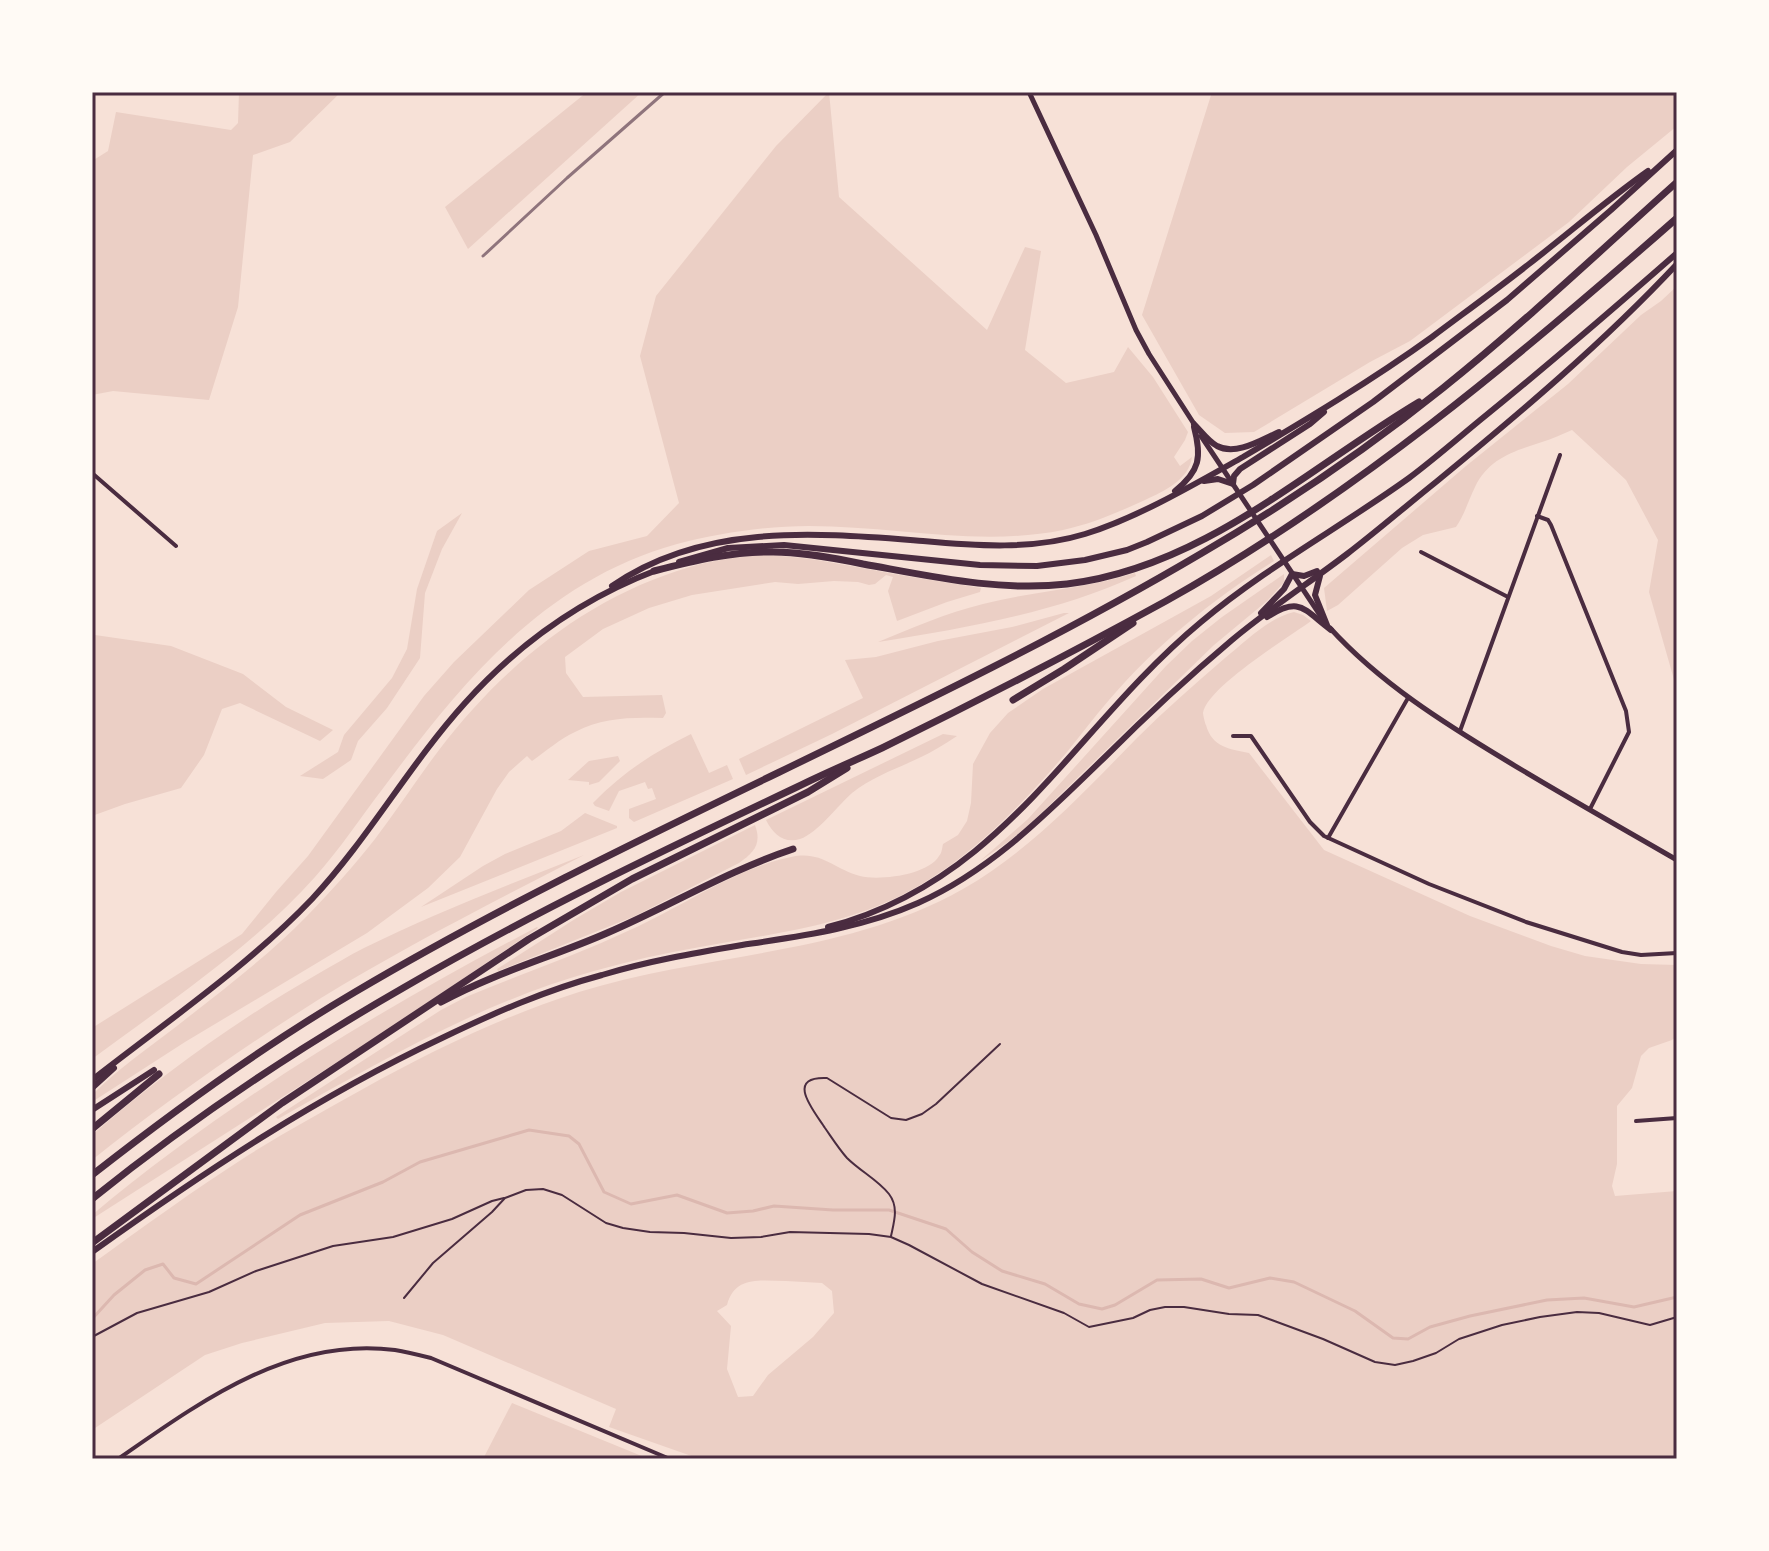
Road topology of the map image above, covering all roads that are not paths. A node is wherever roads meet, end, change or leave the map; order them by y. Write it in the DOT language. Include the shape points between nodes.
graph roads {
  1 [pos="1029,92"];
  2 [pos="1677,150"];
  3 [pos="1671,156"];
  4 [pos="1677,182"];
  5 [pos="1677,218"];
  6 [pos="1677,253"];
  7 [pos="1677,264"];
  8 [pos="1446,385"];
  9 [pos="1347,394"];
  10 [pos="1307,419"];
  11 [pos="1194,424"];
  12 [pos="1560,455"];
  13 [pos="1222,468"];
  14 [pos="92,473"];
  15 [pos="1197,483"];
  16 [pos="1233,484"];
  17 [pos="1162,500"];
  18 [pos="1537,516"];
  19 [pos="176,546"];
  20 [pos="1421,552"];
  21 [pos="1332,565"];
  22 [pos="1324,570"];
  23 [pos="654,571"];
  24 [pos="1292,574"];
  25 [pos="1301,587"];
  26 [pos="1508,597"];
  27 [pos="593,599"];
  28 [pos="1170,599"];
  29 [pos="1329,627"];
  30 [pos="1237,636"];
  31 [pos="1408,698"];
  32 [pos="1013,700"];
  33 [pos="1460,732"];
  34 [pos="1233,736"];
  35 [pos="880,749"];
  36 [pos="1589,811"];
  37 [pos="1328,838"];
  38 [pos="793,849"];
  39 [pos="1677,860"];
  40 [pos="782,939"];
  41 [pos="1677,953"];
  42 [pos="404,1022"];
  43 [pos="155,1031"];
  44 [pos="156,1072"];
  45 [pos="92,1080"];
  46 [pos="92,1088"];
  47 [pos="92,1110"];
  48 [pos="1677,1118"];
  49 [pos="1636,1121"];
  50 [pos="92,1129"];
  51 [pos="92,1175"];
  52 [pos="92,1199"];
  53 [pos="92,1243"];
  54 [pos="92,1252"];
  55 [pos="118,1459"];
  56 [pos="670,1459"];
  1 -- 11 [label="street" via="1136,330"];
  2 -- 3 [label="highway"];
  3 -- 9 [label="highway" via="1430,339"];
  3 -- 23 [label="highway" via="1507,300 1373,402 1244,491 1147,542 1085,560 1011,567 816,547 753,546 714,551"];
  4 -- 8 [label="highway"];
  5 -- 28 [label="highway" via="1416,434 1296,521"];
  6 -- 40 [label="highway" via="1410,477 1200,622 974,853 886,907"];
  7 -- 21 [label="highway" via="1546,389"];
  8 -- 23 [label="highway" via="1225,528 1154,562 1105,577 1064,584 993,584 773,552 726,555"];
  8 -- 51 [label="highway" via="1279,506 1157,579 911,708 534,893 351,994 196,1096"];
  9 -- 10 [label="highway"];
  9 -- 16 [label="highway" via="1240,469"];
  10 -- 11 [label="highway" via="1229,450 1218,447"];
  10 -- 13 [label="highway"];
  11 -- 13 [label="street"];
  11 -- 17 [label="highway" via="1196,467"];
  12 -- 18 [label="street"];
  13 -- 15 [label="highway"];
  13 -- 16 [label="street"];
  14 -- 19 [label="street"];
  15 -- 16 [label="highway" via="1218,479"];
  15 -- 17 [label="highway"];
  16 -- 24 [label="street"];
  17 -- 27 [label="highway" via="1087,533 1038,543 971,545 818,534 718,542 644,567"];
  18 -- 26 [label="street"];
  18 -- 36 [label="street" via="1551,525 1629,722 1629,732"];
  20 -- 26 [label="street"];
  21 -- 22 [label="highway"];
  21 -- 24 [label="highway" via="1304,576"];
  22 -- 25 [label="highway"];
  22 -- 29 [label="highway" via="1315,595"];
  23 -- 27 [label="highway"];
  24 -- 25 [label="street"];
  24 -- 30 [label="highway"];
  25 -- 29 [label="street"];
  25 -- 30 [label="highway"];
  26 -- 33 [label="street"];
  27 -- 43 [label="highway" via="536,637 487,680 312,899 264,945"];
  28 -- 32 [label="highway"];
  28 -- 35 [label="highway"];
  29 -- 30 [label="highway" via="1291,605"];
  29 -- 31 [label="street"];
  30 -- 40 [label="highway" via="1044,817 970,874 874,920"];
  31 -- 33 [label="street"];
  31 -- 37 [label="street"];
  33 -- 36 [label="street"];
  34 -- 37 [label="street" via="1251,736 1310,822"];
  35 -- 42 [label="highway" via="808,792 576,911"];
  35 -- 52 [label="highway" via="589,888 405,986 248,1084"];
  36 -- 39 [label="street"];
  37 -- 41 [label="street" via="1526,922 1622,952"];
  38 -- 42 [label="highway" via="459,992"];
  40 -- 54 [label="highway" via="630,967 491,1014 272,1129"];
  42 -- 53 [label="highway" via="282,1103"];
  43 -- 45 [label="highway"];
  43 -- 46 [label="highway"];
  44 -- 47 [label="highway"];
  44 -- 50 [label="highway"];
  48 -- 49 [label="street"];
  55 -- 56 [label="street" via="243,1378 310,1354 348,1349 396,1350 431,1358"];
}
